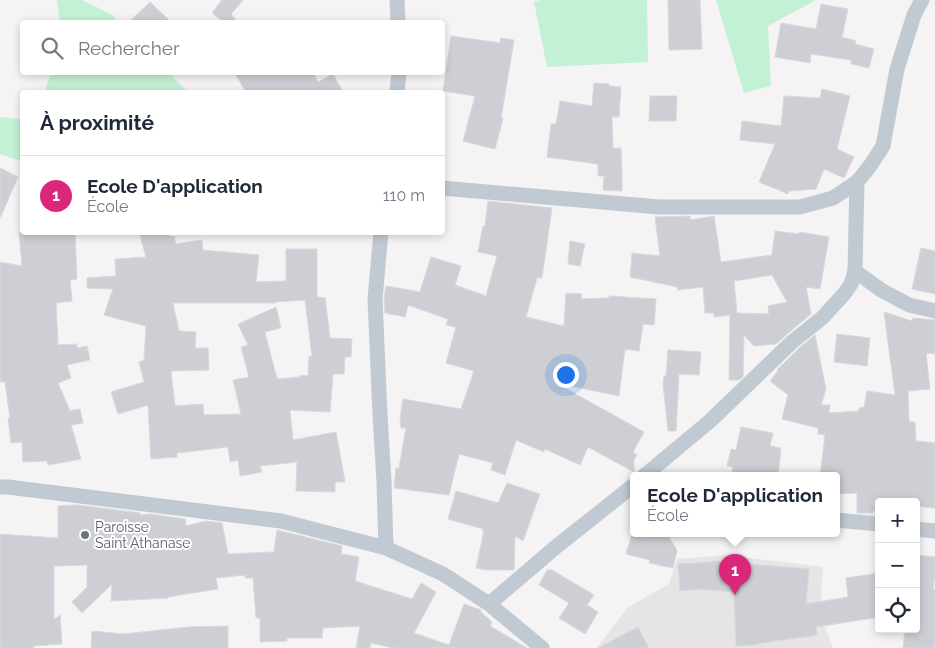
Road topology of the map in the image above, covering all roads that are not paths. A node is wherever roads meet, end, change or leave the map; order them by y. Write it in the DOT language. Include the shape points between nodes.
graph roads {
  1 [pos="397,0"];
  2 [pos="922,0"];
  3 [pos="398,20"];
  4 [pos="399,75"];
  5 [pos="397,90"];
  6 [pos="857,182"];
  7 [pos="445,188"];
  8 [pos="381,235"];
  9 [pos="855,271"];
  10 [pos="935,311"];
  11 [pos="649,472"];
  12 [pos="0,487"];
  13 [pos="627,497"];
  14 [pos="840,520"];
  15 [pos="875,524"];
  16 [pos="920,529"];
  17 [pos="935,531"];
  18 [pos="386,548"];
  19 [pos="489,604"];
  20 [pos="542,648"];
  1 -- 3 [label="street"];
  2 -- 6 [label="street" via="897,69 882,146"];
  4 -- 5 [label="street"];
  6 -- 7 [label="street" via="833,198 800,207 660,207"];
  6 -- 9 [label="street"];
  8 -- 18 [label="street" via="375,299"];
  9 -- 10 [label="street" via="909,305"];
  9 -- 11 [label="street" via="844,294 822,318 792,342 710,421"];
  12 -- 18 [label="street" via="281,521"];
  13 -- 19 [label="street" via="557,546"];
  14 -- 15 [label="street"];
  16 -- 17 [label="street"];
  18 -- 19 [label="street" via="443,574"];
  19 -- 20 [label="street"];
}
